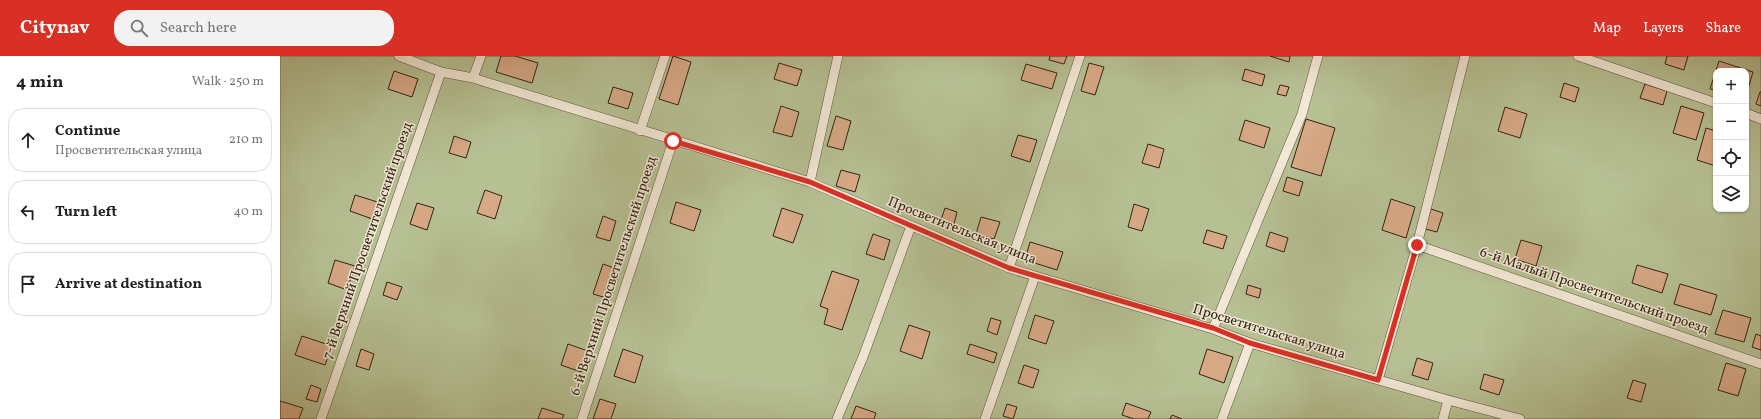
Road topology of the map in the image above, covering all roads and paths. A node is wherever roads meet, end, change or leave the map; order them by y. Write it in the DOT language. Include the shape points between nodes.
graph roads {
  1 [pos="399,56"];
  2 [pos="481,56"];
  3 [pos="665,56"];
  4 [pos="838,56"];
  5 [pos="1080,56"];
  6 [pos="1318,56"];
  7 [pos="1465,56"];
  8 [pos="1578,56"];
  9 [pos="441,72"];
  10 [pos="473,78"];
  11 [pos="1713,102"];
  12 [pos="1749,114"];
  13 [pos="1761,118"];
  14 [pos="640,131"];
  15 [pos="673,141"];
  16 [pos="810,182"];
  17 [pos="911,226"];
  18 [pos="1417,245"];
  19 [pos="1009,268"];
  20 [pos="1035,276"];
  21 [pos="1213,328"];
  22 [pos="1250,343"];
  23 [pos="1761,364"];
  24 [pos="1378,380"];
  25 [pos="1448,400"];
  26 [pos="320,419"];
  27 [pos="582,419"];
  28 [pos="837,419"];
  29 [pos="985,419"];
  30 [pos="1222,419"];
  31 [pos="1443,419"];
  32 [pos="1520,419"];
  1 -- 9 [label="lane, Просветительская улица"];
  2 -- 10 [label="lane"];
  3 -- 14 [label="lane"];
  4 -- 16 [label="lane"];
  5 -- 19 [label="lane"];
  6 -- 21 [label="lane" via="1302,114"];
  7 -- 18 [label="lane"];
  8 -- 11 [label="lane"];
  9 -- 10 [label="lane, Просветительская улица"];
  9 -- 26 [label="lane, 7-й Верхний Просветительский проезд"];
  10 -- 14 [label="lane, Просветительская улица"];
  12 -- 13 [label="lane"];
  14 -- 15 [label="lane, Просветительская улица"];
  15 -- 16 [label="lane, Просветительская улица"];
  15 -- 27 [label="lane, 6-й Верхний Просветительский проезд"];
  16 -- 17 [label="lane, Просветительская улица"];
  17 -- 19 [label="lane, Просветительская улица"];
  17 -- 28 [label="lane" via="863,357"];
  18 -- 23 [label="lane, 6-й Малый Просветительский проезд"];
  18 -- 24 [label="lane"];
  19 -- 20 [label="lane, Просветительская улица"];
  20 -- 21 [label="lane, Просветительская улица"];
  20 -- 29 [label="lane"];
  21 -- 22 [label="lane, Просветительская улица"];
  22 -- 24 [label="lane, Просветительская улица"];
  22 -- 30 [label="lane"];
  24 -- 25 [label="lane, Просветительская улица"];
  25 -- 31 [label="lane"];
  25 -- 32 [label="lane, Просветительская улица"];
}
